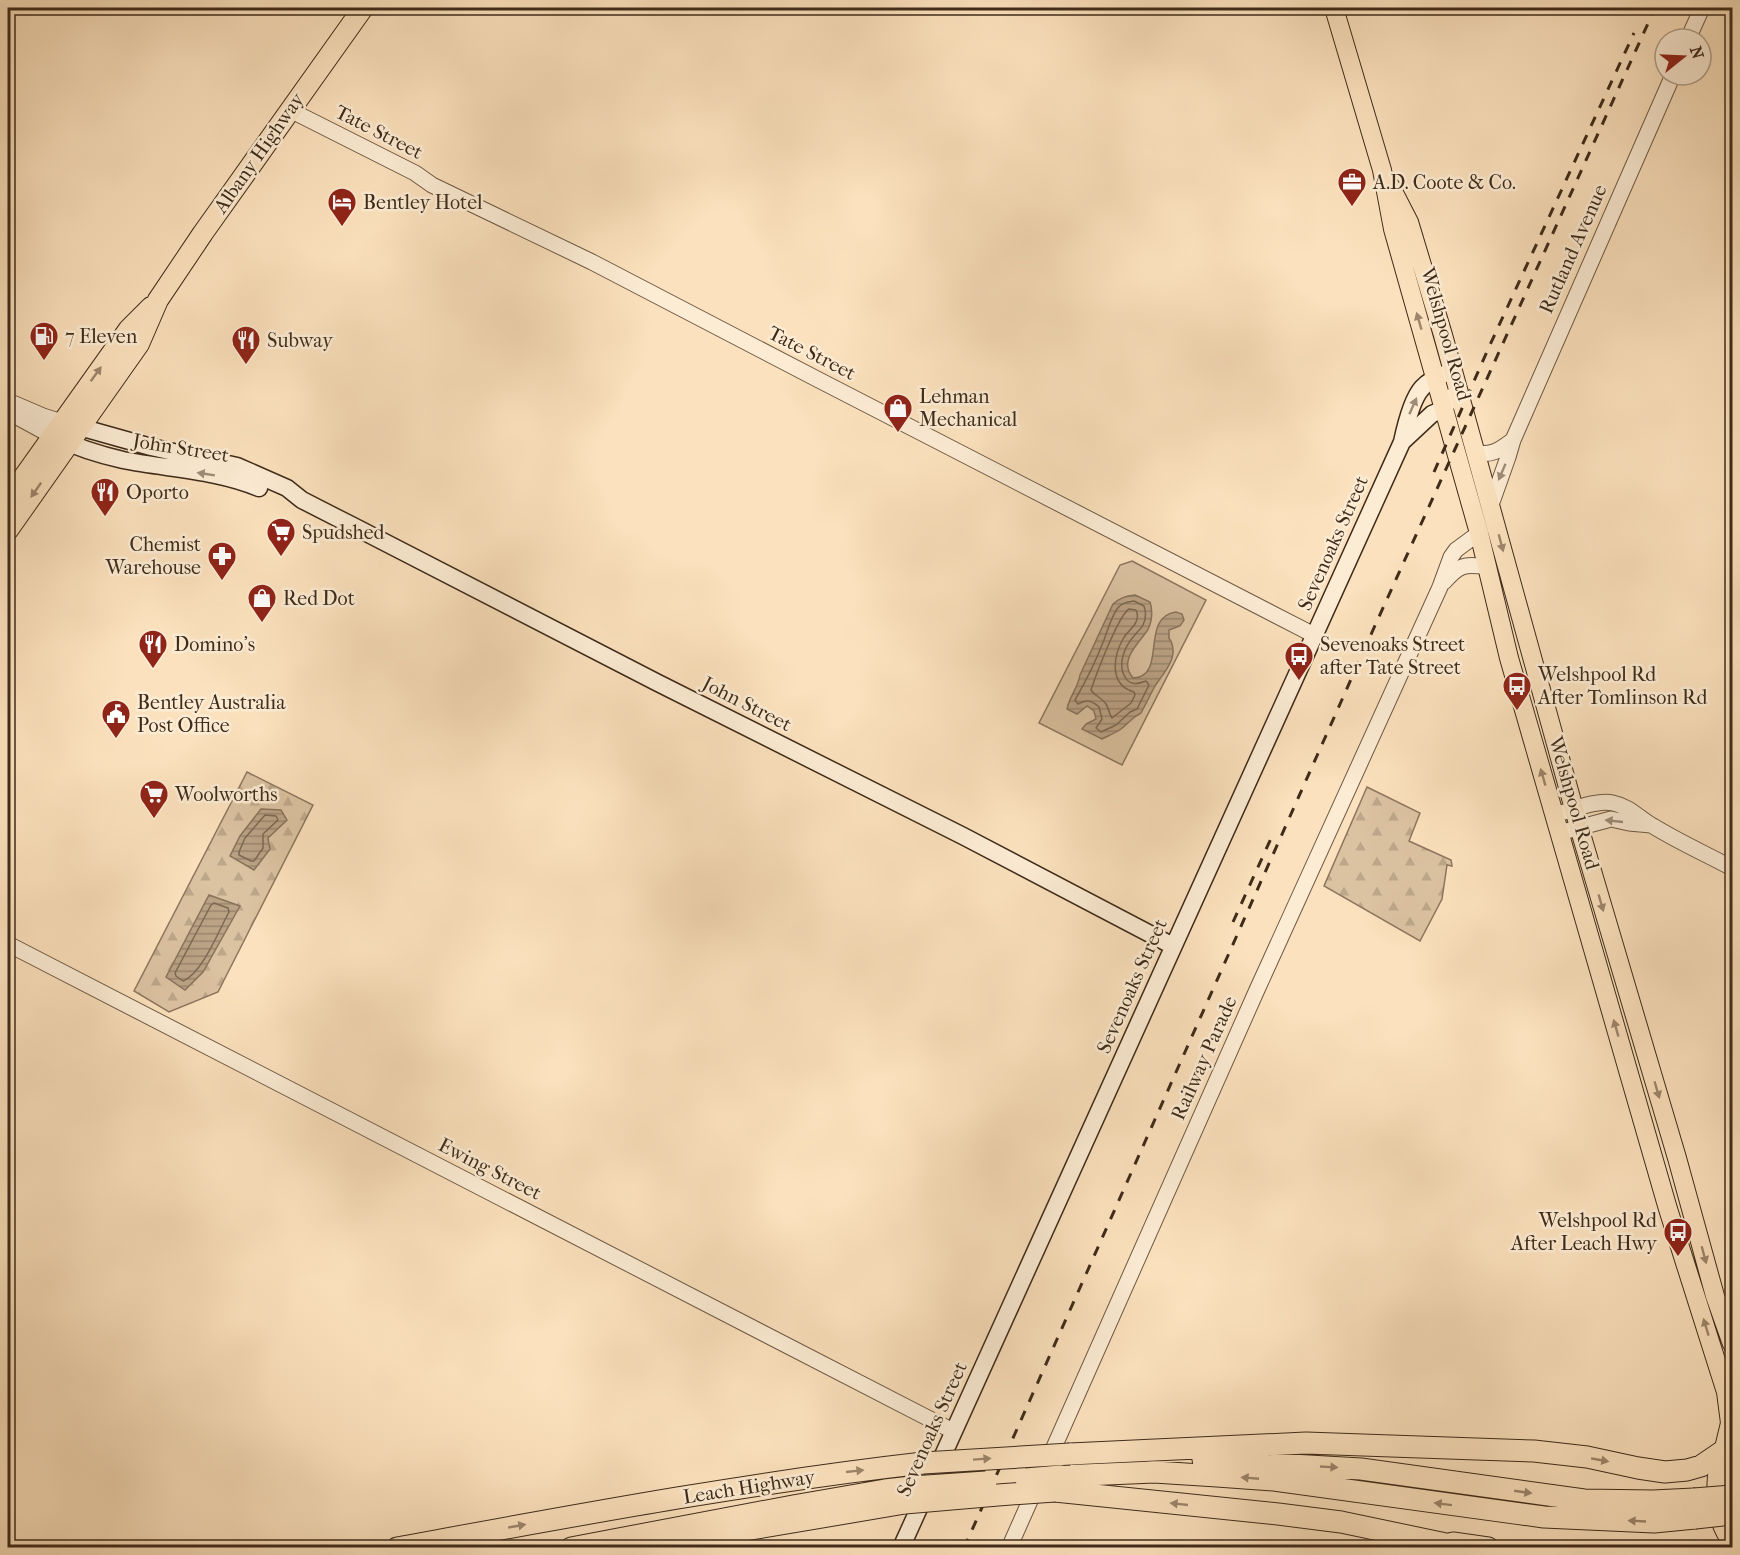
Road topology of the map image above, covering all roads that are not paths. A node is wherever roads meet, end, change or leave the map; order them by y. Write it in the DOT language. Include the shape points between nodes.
graph roads {
  1 [pos="363,8"];
  2 [pos="1334,8"];
  3 [pos="1702,8"];
  4 [pos="1693,27"];
  5 [pos="1667,87"];
  6 [pos="290,110"];
  7 [pos="1448,378"];
  8 [pos="8,401"];
  9 [pos="1444,409"];
  10 [pos="8,412"];
  11 [pos="66,432"];
  12 [pos="1513,440"];
  13 [pos="1402,442"];
  14 [pos="1476,452"];
  15 [pos="8,499"];
  16 [pos="1491,504"];
  17 [pos="8,530"];
  18 [pos="1479,533"];
  19 [pos="1486,567"];
  20 [pos="1440,587"];
  21 [pos="1314,635"];
  22 [pos="1576,818"];
  23 [pos="1556,824"];
  24 [pos="1732,868"];
  25 [pos="8,944"];
  26 [pos="1173,946"];
  27 [pos="1732,1344"];
  28 [pos="953,1431"];
  29 [pos="1727,1444"];
  30 [pos="1103,1454"];
  31 [pos="1058,1484"];
  32 [pos="909,1495"];
  33 [pos="1732,1496"];
  34 [pos="881,1507"];
  35 [pos="1695,1509"];
  36 [pos="1732,1514"];
  37 [pos="716,1520"];
  38 [pos="1429,1539"];
  39 [pos="1732,1542"];
  40 [pos="398,1548"];
  41 [pos="571,1548"];
  42 [pos="649,1548"];
  43 [pos="901,1548"];
  44 [pos="1009,1548"];
  45 [pos="1465,1548"];
  46 [pos="1488,1548"];
  1 -- 6 [label="highway, Albany Highway"];
  2 -- 7 [label="main road, Welshpool Road" via="1382,170 1393,229"];
  3 -- 4 [label="street"];
  5 -- 12 [label="street, Rutland Avenue"];
  6 -- 11 [label="highway, Albany Highway" via="158,300 139,344"];
  6 -- 21 [label="street, Tate Street"];
  7 -- 9 [label="main road, Welshpool Road"];
  13 -- 7 [label="main road, Sevenoaks Street, one-way" via="1421,388"];
  7 -- 14 [label="main road, Welshpool Road"];
  8 -- 11 [label="street" via="43,416"];
  9 -- 13 [label="main road, Sevenoaks Street" via="1432,414"];
  9 -- 18 [label="main road, Welshpool Road"];
  10 -- 11 [label="street"];
  11 -- 15 [label="highway, Albany Highway"];
  11 -- 17 [label="highway, Albany Highway, one-way"];
  11 -- 26 [label="main road, John Street" via="122,460 235,478 285,500 302,500"];
  12 -- 14 [label="street" via="1494,453"];
  12 -- 16 [label="street, Rutland Avenue, one-way"];
  13 -- 21 [label="main road, Sevenoaks Street"];
  14 -- 16 [label="main road, Welshpool Road"];
  16 -- 22 [label="main road, Welshpool Road, one-way"];
  18 -- 19 [label="main road, Welshpool Road"];
  18 -- 20 [label="street, Railway Parade" via="1456,550"];
  19 -- 20 [label="street, Railway Parade" via="1471,564 1458,568"];
  23 -- 19 [label="main road, Welshpool Road, one-way"];
  20 -- 44 [label="street, Railway Parade"];
  21 -- 26 [label="main road, Sevenoaks Street"];
  22 -- 23 [label="street"];
  22 -- 24 [label="street" via="1603,802 1614,803"];
  22 -- 27 [label="main road, Welshpool Road, one-way"];
  29 -- 23 [label="main road, Welshpool Road, one-way" via="1730,1424 1726,1392 1668,1209"];
  25 -- 28 [label="street, Ewing Street"];
  26 -- 28 [label="main road, Sevenoaks Street"];
  28 -- 43 [label="main road, Sevenoaks Street"];
  30 -- 29 [label="highway, one-way" via="1306,1443 1433,1446 1534,1451 1665,1472 1701,1466"];
  29 -- 39 [label="main road, Welshpool Road" via="1718,1464 1718,1504 1723,1527"];
  30 -- 35 [label="highway, one-way" via="1361,1469 1584,1500 1653,1501"];
  40 -- 30 [label="highway, Leach Highway, one-way, bridge" via="842,1472"];
  31 -- 32 [label="highway, bridge"];
  35 -- 31 [label="highway, one-way" via="1654,1522 1544,1517 1307,1485 1154,1472"];
  38 -- 31 [label="highway, one-way" via="1341,1522"];
  32 -- 34 [label="highway"];
  32 -- 37 [label="highway" via="885,1490"];
  33 -- 35 [label="highway, bridge"];
  34 -- 37 [label="highway"];
  34 -- 42 [label="highway"];
  35 -- 36 [label="highway, bridge"];
  37 -- 41 [label="highway"];
  38 -- 45 [label="highway"];
  38 -- 46 [label="highway"];
}
